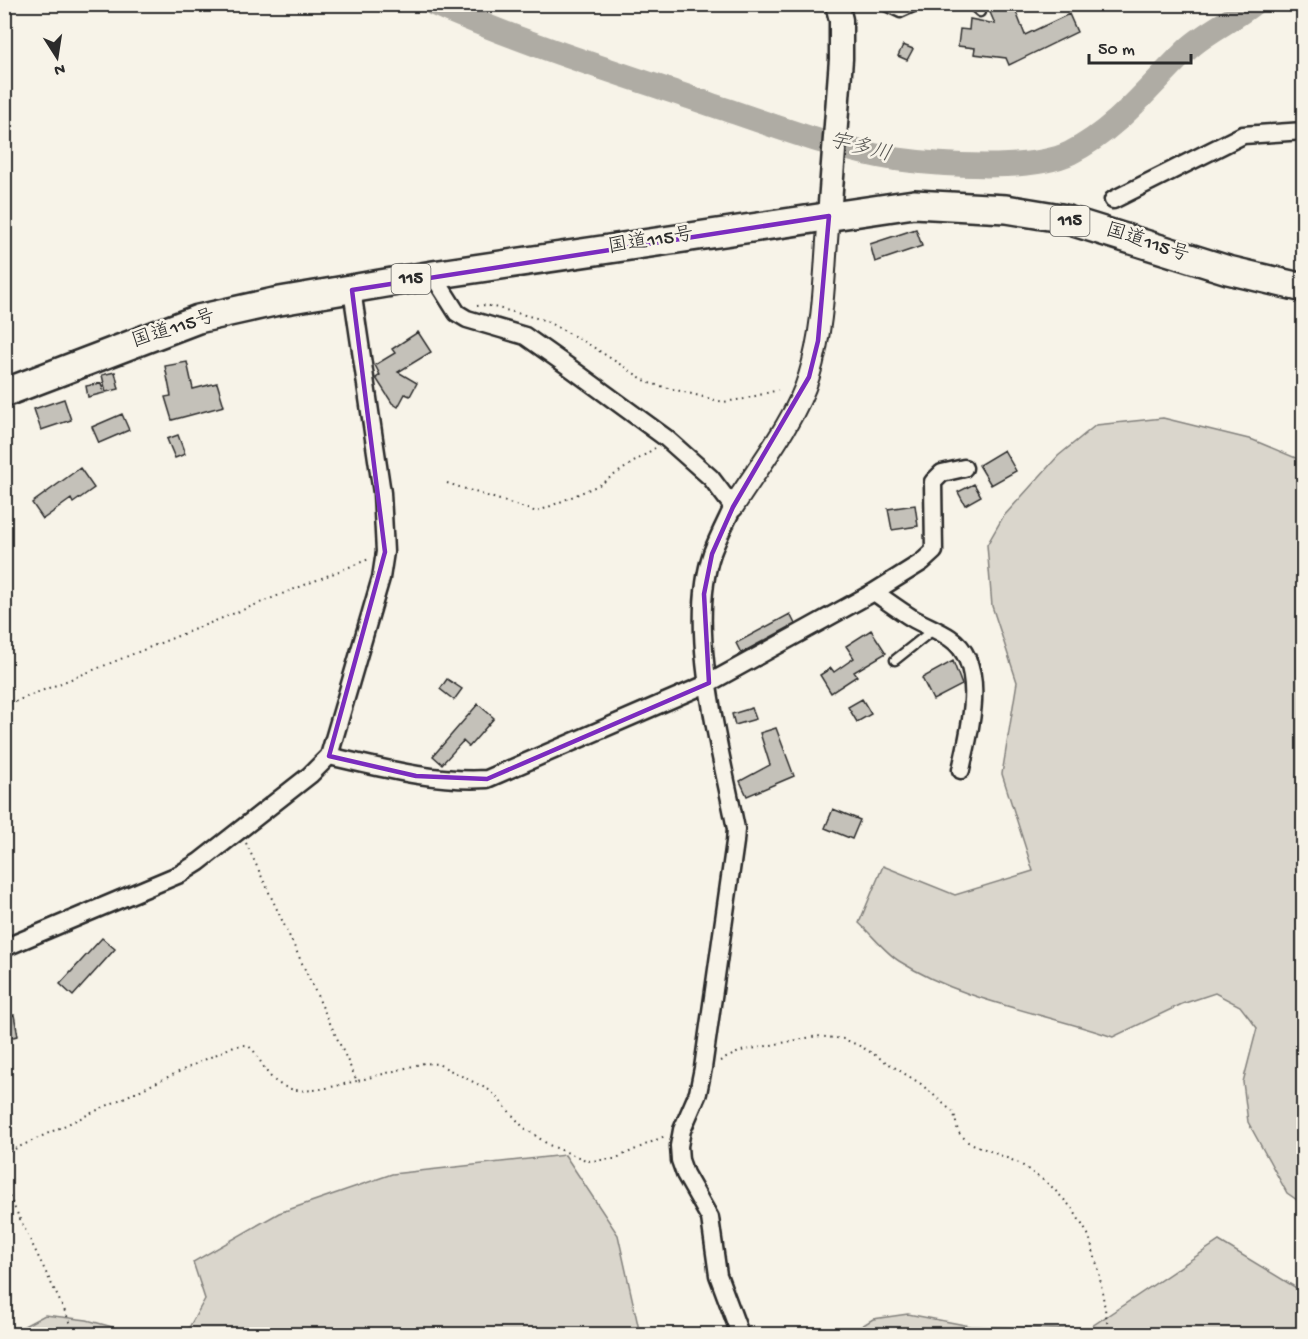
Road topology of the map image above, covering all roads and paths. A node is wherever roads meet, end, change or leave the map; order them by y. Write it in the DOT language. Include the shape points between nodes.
graph roads {
  1 [pos="837,4"];
  2 [pos="881,4"];
  3 [pos="920,4"];
  4 [pos="971,4"];
  5 [pos="981,12"];
  6 [pos="1304,131"];
  7 [pos="1113,200"];
  8 [pos="830,210"];
  9 [pos="433,275"];
  10 [pos="1304,288"];
  11 [pos="352,290"];
  12 [pos="457,313"];
  13 [pos="778,390"];
  14 [pos="4,393"];
  15 [pos="666,438"];
  16 [pos="964,468"];
  17 [pos="447,483"];
  18 [pos="733,507"];
  19 [pos="385,552"];
  20 [pos="874,592"];
  21 [pos="934,629"];
  22 [pos="895,660"];
  23 [pos="709,683"];
  24 [pos="4,706"];
  25 [pos="329,756"];
  26 [pos="961,770"];
  27 [pos="240,831"];
  28 [pos="4,948"];
  29 [pos="703,1068"];
  30 [pos="357,1081"];
  31 [pos="682,1131"];
  32 [pos="4,1154"];
  33 [pos="4,1186"];
  34 [pos="71,1324"];
  35 [pos="740,1335"];
  36 [pos="1108,1335"];
  1 -- 8 [label="main road" via="841,59"];
  2 -- 3 [label="lane" via="900,13"];
  4 -- 5 [label="lane"];
  6 -- 7 [label="street" via="1244,135"];
  8 -- 9 [label="highway, 国道115号 / 115"];
  8 -- 10 [label="highway, 国道115号 / 115" via="914,204 1006,209 1061,218 1228,270"];
  8 -- 18 [label="street" via="818,341 809,377 793,411"];
  9 -- 11 [label="highway, 国道115号 / 115"];
  9 -- 12 [label="street"];
  11 -- 14 [label="highway, 国道115号 / 115" via="198,319"];
  11 -- 19 [label="street" via="382,493"];
  12 -- 13 [label="path" via="486,304 544,320 649,383 723,402"];
  12 -- 15 [label="street" via="525,336"];
  15 -- 17 [label="path" via="649,454 599,485 537,512"];
  15 -- 18 [label="street" via="711,478"];
  16 -- 20 [label="street" via="942,473 933,482 934,551"];
  18 -- 23 [label="street" via="712,554 704,594"];
  19 -- 24 [label="path"];
  19 -- 25 [label="street" via="381,578"];
  20 -- 21 [label="street"];
  20 -- 23 [label="street"];
  21 -- 22 [label="lane"];
  21 -- 26 [label="street" via="951,638 964,652 970,669 974,698"];
  23 -- 25 [label="street" via="487,778 456,781 416,776"];
  23 -- 29 [label="street" via="736,829"];
  25 -- 27 [label="street" via="310,776"];
  27 -- 28 [label="street" via="180,874"];
  27 -- 30 [label="path"];
  29 -- 31 [label="street" via="699,1093"];
  29 -- 36 [label="path" via="741,1052 817,1036 844,1039 862,1047 921,1084 954,1113 958,1132 968,1142 1019,1163 1050,1185 1072,1208 1089,1236 1099,1272"];
  30 -- 31 [label="path" via="424,1063 438,1064 491,1091 523,1127 549,1145 588,1161 614,1159"];
  30 -- 32 [label="path" via="320,1089 292,1089 266,1072 251,1048 234,1046"];
  31 -- 35 [label="street" via="680,1160 710,1218 718,1275"];
  33 -- 34 [label="path"];
}
